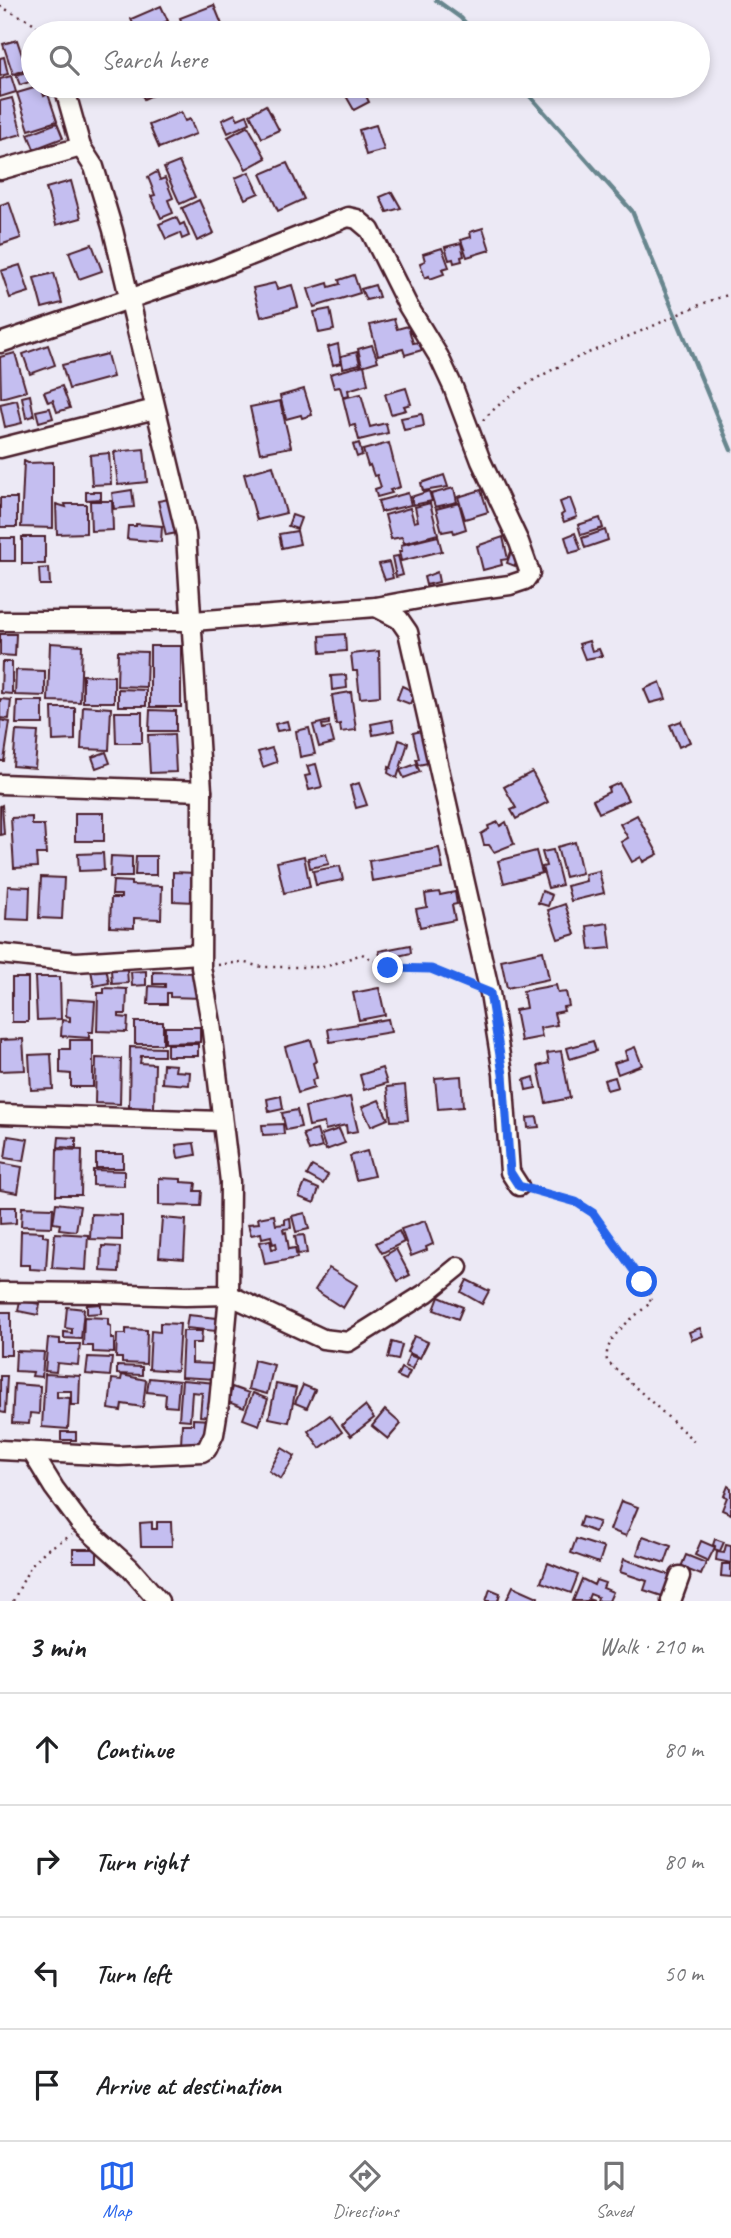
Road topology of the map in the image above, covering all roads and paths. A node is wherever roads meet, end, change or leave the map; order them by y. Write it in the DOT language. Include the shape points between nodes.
graph roads {
  1 [pos="0,6"];
  2 [pos="31,21"];
  3 [pos="67,98"];
  4 [pos="81,147"];
  5 [pos="0,170"];
  6 [pos="731,294"];
  7 [pos="130,299"];
  8 [pos="0,343"];
  9 [pos="155,409"];
  10 [pos="470,434"];
  11 [pos="0,448"];
  12 [pos="376,607"];
  13 [pos="0,621"];
  14 [pos="193,621"];
  15 [pos="0,784"];
  16 [pos="202,791"];
  17 [pos="0,954"];
  18 [pos="201,961"];
  19 [pos="490,993"];
  20 [pos="0,1114"];
  21 [pos="221,1121"];
  22 [pos="519,1186"];
  23 [pos="458,1267"];
  24 [pos="0,1292"];
  25 [pos="229,1295"];
  26 [pos="695,1442"];
  27 [pos="0,1450"];
  28 [pos="32,1452"];
  29 [pos="80,1522"];
  30 [pos="680,1576"];
  31 [pos="13,1601"];
  32 [pos="159,1601"];
  33 [pos="671,1601"];
  1 -- 2 [label="path"];
  3 -- 4 [label="street"];
  4 -- 5 [label="street"];
  4 -- 7 [label="street" via="94,167"];
  6 -- 10 [label="path" via="537,376 495,407"];
  7 -- 8 [label="street"];
  7 -- 9 [label="street"];
  7 -- 10 [label="street" via="348,217 357,219 370,230 439,357"];
  9 -- 11 [label="street"];
  9 -- 14 [label="street" via="186,535"];
  10 -- 12 [label="street" via="519,542 529,577 510,585"];
  12 -- 14 [label="street"];
  12 -- 19 [label="street" via="399,619 408,632"];
  13 -- 14 [label="street"];
  14 -- 16 [label="street"];
  15 -- 16 [label="street"];
  16 -- 18 [label="street"];
  17 -- 18 [label="street" via="76,962"];
  18 -- 19 [label="path" via="325,967 362,954 388,968 431,969"];
  18 -- 21 [label="street"];
  19 -- 22 [label="street" via="503,1074 510,1172"];
  20 -- 21 [label="street"];
  21 -- 25 [label="street" via="230,1182"];
  22 -- 26 [label="path" via="576,1202 593,1213 651,1295 650,1303 610,1341 607,1361"];
  23 -- 25 [label="street" via="348,1342 323,1339"];
  24 -- 25 [label="street"];
  25 -- 28 [label="street" via="219,1403 207,1449 119,1457"];
  27 -- 28 [label="street"];
  28 -- 29 [label="street"];
  29 -- 31 [label="path" via="66,1540 31,1565"];
  29 -- 32 [label="street"];
  30 -- 33 [label="street"];
}
